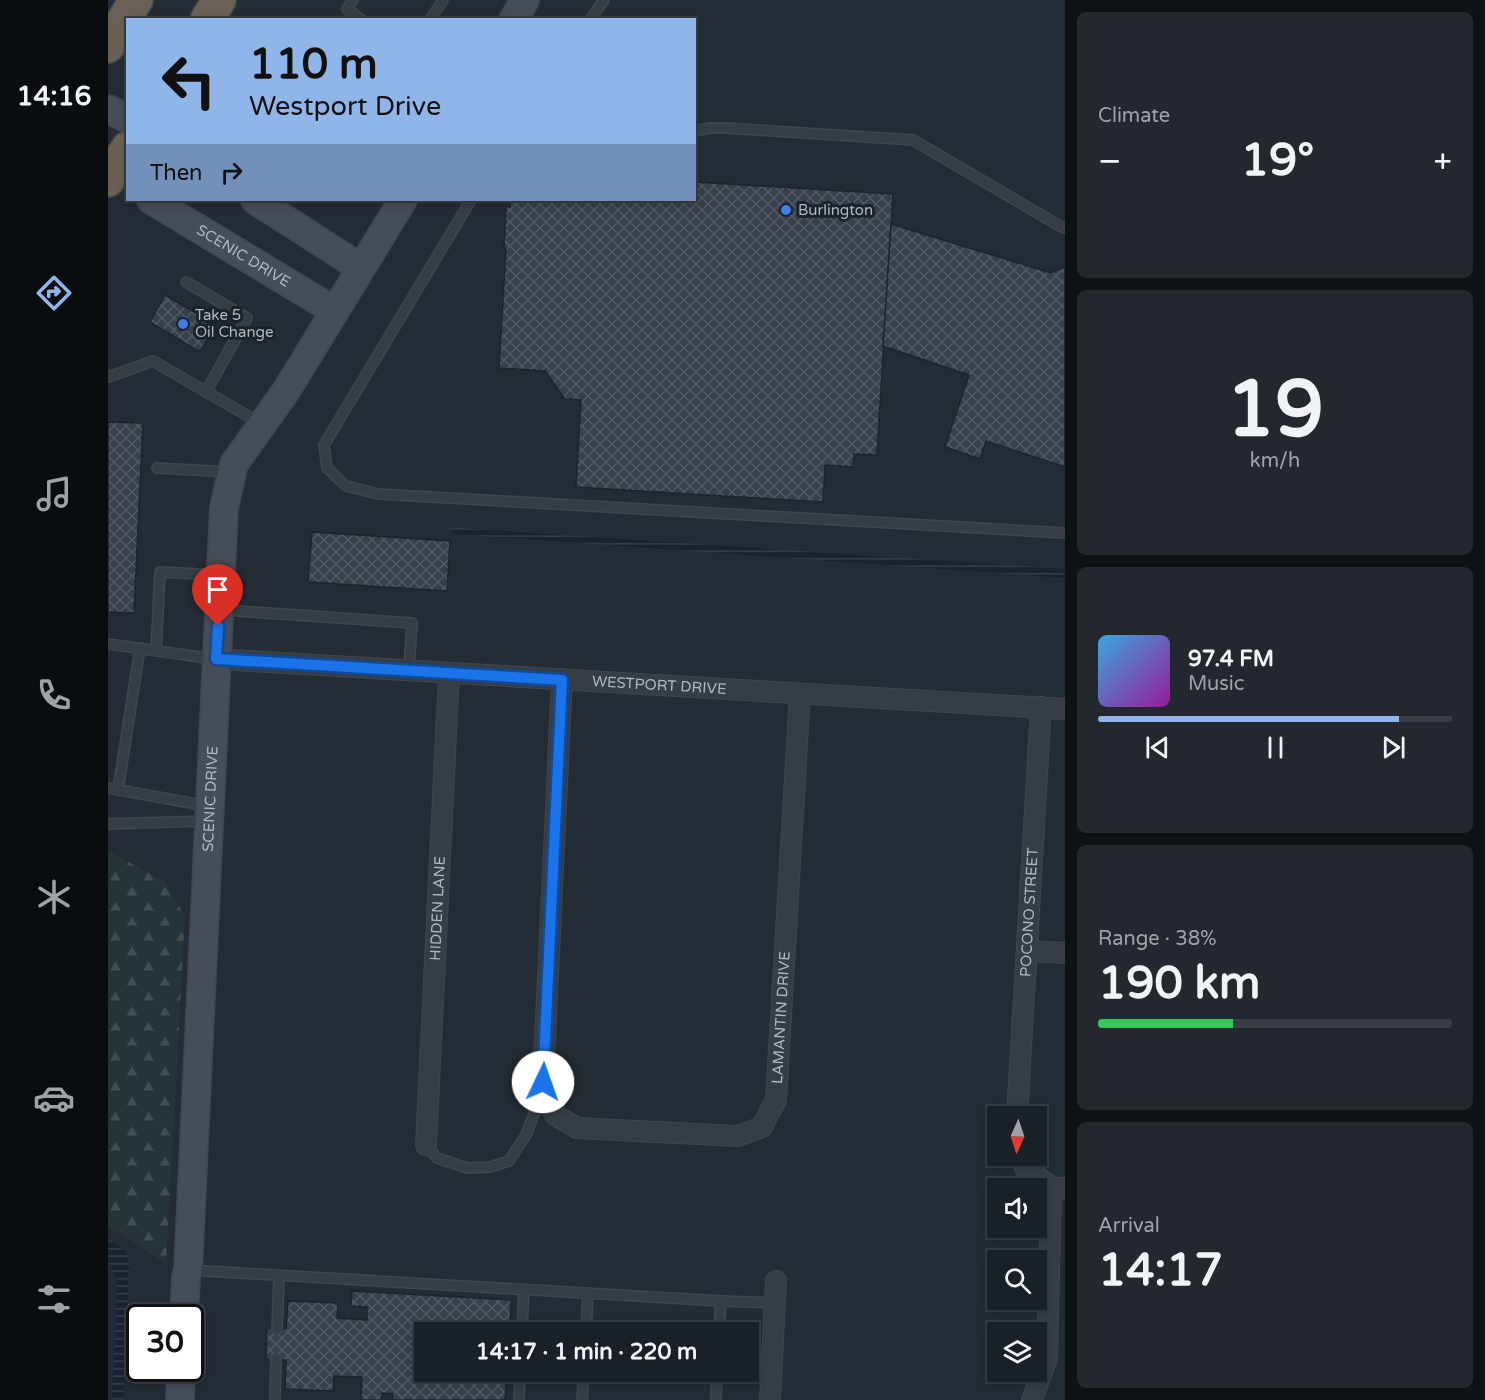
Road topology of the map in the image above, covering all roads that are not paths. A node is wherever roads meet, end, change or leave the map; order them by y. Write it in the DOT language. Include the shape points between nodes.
graph roads {
  1 [pos="136,0"];
  2 [pos="219,0"];
  3 [pos="353,0"];
  4 [pos="443,0"];
  5 [pos="525,0"];
  6 [pos="604,0"];
  7 [pos="208,18"];
  8 [pos="359,18"];
  9 [pos="431,18"];
  10 [pos="514,18"];
  11 [pos="591,18"];
  12 [pos="108,46"];
  13 [pos="108,109"];
  14 [pos="126,118"];
  15 [pos="696,131"];
  16 [pos="154,201"];
  17 [pos="257,201"];
  18 [pos="402,201"];
  19 [pos="470,201"];
  20 [pos="1065,228"];
  21 [pos="361,268"];
  22 [pos="186,282"];
  23 [pos="335,311"];
  24 [pos="108,377"];
  25 [pos="206,392"];
  26 [pos="262,424"];
  27 [pos="158,468"];
  28 [pos="232,472"];
  29 [pos="1065,533"];
  30 [pos="220,575"];
  31 [pos="219,610"];
  32 [pos="108,644"];
  33 [pos="140,648"];
  34 [pos="156,650"];
  35 [pos="216,659"];
  36 [pos="409,670"];
  37 [pos="449,673"];
  38 [pos="562,680"];
  39 [pos="800,693"];
  40 [pos="1041,707"];
  41 [pos="1065,709"];
  42 [pos="108,788"];
  43 [pos="118,790"];
  44 [pos="209,814"];
  45 [pos="108,824"];
  46 [pos="1027,951"];
  47 [pos="1065,953"];
  48 [pos="545,1090"];
  49 [pos="1018,1106"];
  50 [pos="426,1145"];
  51 [pos="1030,1166"];
  52 [pos="1058,1187"];
  53 [pos="188,1270"];
  54 [pos="279,1275"];
  55 [pos="776,1281"];
  56 [pos="524,1289"];
  57 [pos="588,1293"];
  58 [pos="721,1301"];
  59 [pos="775,1303"];
  60 [pos="185,1304"];
  61 [pos="522,1322"];
  62 [pos="587,1322"];
  63 [pos="720,1322"];
  64 [pos="277,1329"];
  65 [pos="276,1359"];
  66 [pos="181,1382"];
  67 [pos="520,1382"];
  68 [pos="583,1382"];
  69 [pos="717,1382"];
  70 [pos="180,1400"];
  71 [pos="275,1400"];
  72 [pos="519,1400"];
  73 [pos="582,1400"];
  74 [pos="716,1400"];
  75 [pos="770,1400"];
  76 [pos="1032,1400"];
  1 -- 12 [label="highway"];
  2 -- 7 [label="highway"];
  3 -- 8 [label="lane" via="347,9"];
  4 -- 9 [label="lane"];
  5 -- 10 [label="street"];
  6 -- 11 [label="lane"];
  13 -- 14 [label="street"];
  15 -- 20 [label="lane" via="726,128 913,140"];
  16 -- 23 [label="street, SCENIC DRIVE"];
  17 -- 21 [label="street"];
  18 -- 21 [label="street, SCENIC DRIVE"];
  19 -- 29 [label="lane" via="324,445 327,468 346,486 378,494"];
  21 -- 23 [label="street, SCENIC DRIVE"];
  22 -- 25 [label="lane" via="247,318"];
  23 -- 26 [label="street, SCENIC DRIVE"];
  24 -- 25 [label="lane" via="153,361"];
  25 -- 26 [label="lane"];
  26 -- 28 [label="street, SCENIC DRIVE"];
  27 -- 28 [label="lane"];
  28 -- 30 [label="street, SCENIC DRIVE" via="224,508"];
  30 -- 31 [label="street, SCENIC DRIVE"];
  30 -- 34 [label="lane" via="160,572"];
  31 -- 35 [label="street, SCENIC DRIVE"];
  31 -- 36 [label="lane" via="412,623"];
  32 -- 33 [label="lane"];
  33 -- 34 [label="lane"];
  33 -- 43 [label="lane"];
  34 -- 35 [label="lane"];
  35 -- 36 [label="street, WESTPORT DRIVE"];
  35 -- 44 [label="street, SCENIC DRIVE"];
  36 -- 37 [label="street, WESTPORT DRIVE"];
  37 -- 38 [label="street, WESTPORT DRIVE"];
  37 -- 50 [label="street, HIDDEN LANE"];
  38 -- 39 [label="street, WESTPORT DRIVE"];
  38 -- 48 [label="street"];
  39 -- 40 [label="street, WESTPORT DRIVE"];
  39 -- 48 [label="street, LAMANTIN DRIVE" via="776,1100 762,1127 738,1137 577,1128 555,1115"];
  40 -- 41 [label="street, WESTPORT DRIVE"];
  40 -- 46 [label="street, POCONO STREET"];
  42 -- 43 [label="lane"];
  43 -- 44 [label="lane"];
  44 -- 45 [label="lane"];
  44 -- 53 [label="street, SCENIC DRIVE"];
  46 -- 47 [label="street"];
  46 -- 49 [label="street, POCONO STREET"];
  48 -- 50 [label="lane" via="526,1135 509,1161 468,1168 436,1158"];
  51 -- 52 [label="street"];
  52 -- 76 [label="street" via="1047,1358"];
  53 -- 54 [label="lane"];
  53 -- 60 [label="street, SCENIC DRIVE"];
  54 -- 56 [label="lane"];
  54 -- 64 [label="lane"];
  55 -- 59 [label="street"];
  56 -- 57 [label="lane"];
  56 -- 61 [label="lane"];
  57 -- 58 [label="lane"];
  57 -- 62 [label="lane"];
  58 -- 59 [label="lane"];
  58 -- 63 [label="lane"];
  59 -- 75 [label="street"];
  65 -- 71 [label="lane"];
  66 -- 70 [label="street"];
  67 -- 72 [label="lane"];
  68 -- 73 [label="lane"];
  69 -- 74 [label="lane"];
}
